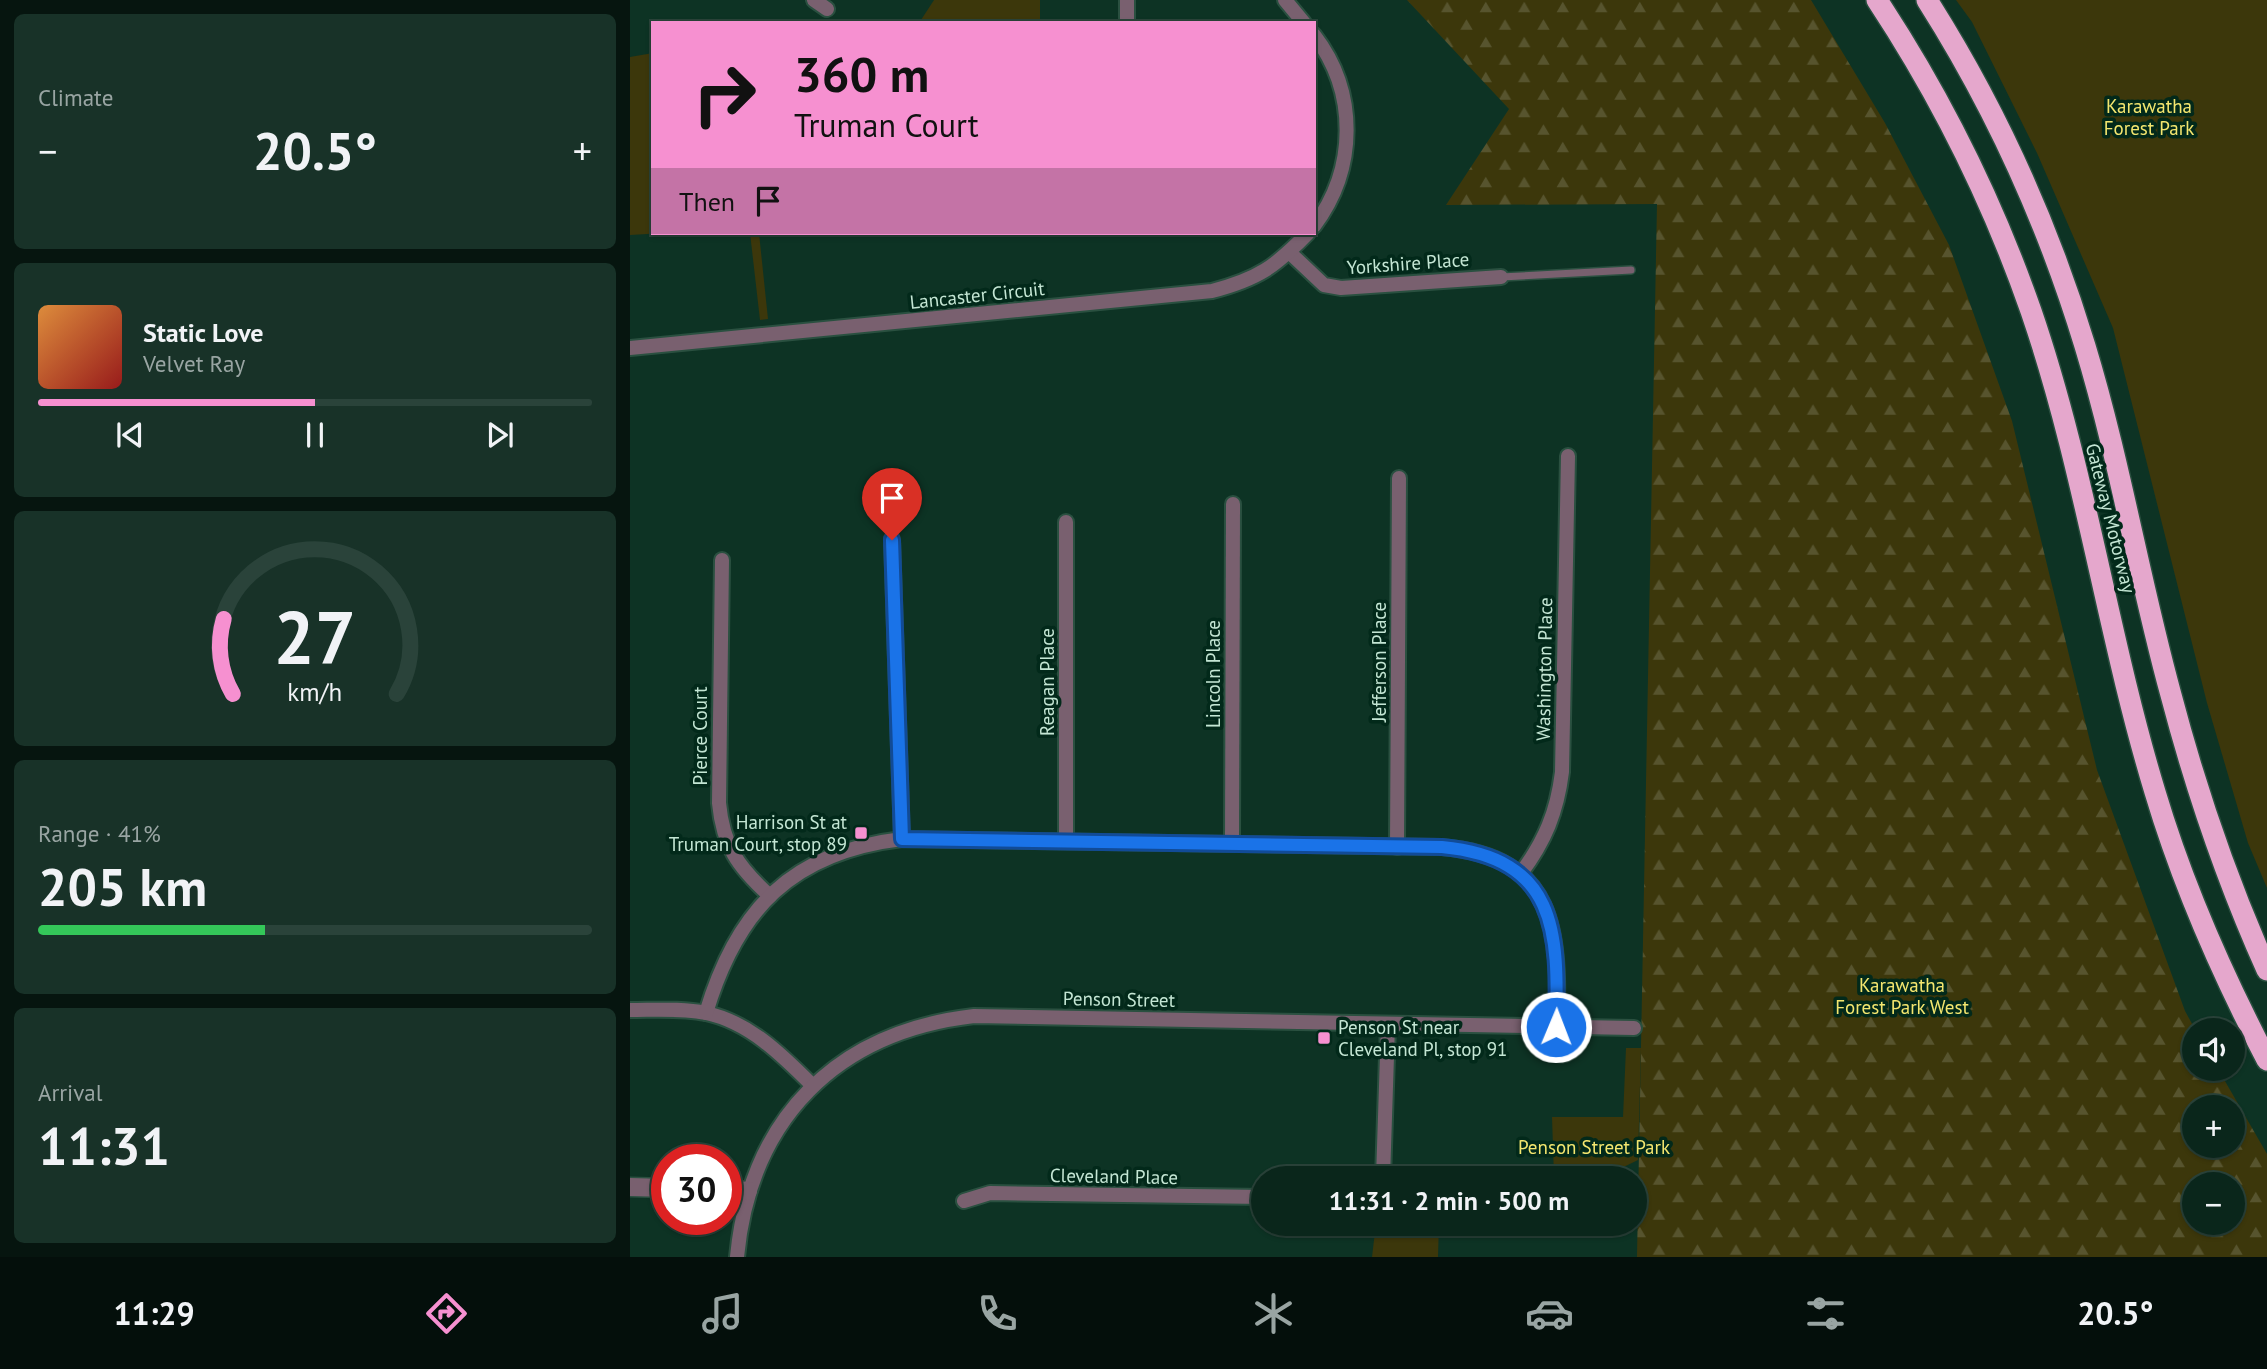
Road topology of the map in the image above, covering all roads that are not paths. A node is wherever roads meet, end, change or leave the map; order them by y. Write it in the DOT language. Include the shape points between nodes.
graph roads {
  1 [pos="814,0"];
  2 [pos="1127,0"];
  3 [pos="1285,0"];
  4 [pos="1877,0"];
  5 [pos="1927,0"];
  6 [pos="827,9"];
  7 [pos="1127,21"];
  8 [pos="1302,21"];
  9 [pos="1316,38"];
  10 [pos="1316,223"];
  11 [pos="1306,235"];
  12 [pos="1289,252"];
  13 [pos="1631,270"];
  14 [pos="1501,277"];
  15 [pos="630,348"];
  16 [pos="1569,456"];
  17 [pos="1399,478"];
  18 [pos="1233,504"];
  19 [pos="1066,522"];
  20 [pos="892,540"];
  21 [pos="722,560"];
  22 [pos="902,839"];
  23 [pos="1066,841"];
  24 [pos="1232,844"];
  25 [pos="1397,847"];
  26 [pos="1521,873"];
  27 [pos="770,896"];
  28 [pos="2267,970"];
  29 [pos="630,1010"];
  30 [pos="706,1013"];
  31 [pos="1388,1025"];
  32 [pos="1556,1027"];
  33 [pos="1634,1028"];
  34 [pos="2267,1060"];
  35 [pos="812,1085"];
  36 [pos="1383,1166"];
  37 [pos="630,1187"];
  38 [pos="651,1188"];
  39 [pos="742,1190"];
  40 [pos="748,1191"];
  41 [pos="1251,1197"];
  42 [pos="964,1201"];
  43 [pos="737,1257"];
  1 -- 6 [label="street"];
  2 -- 7 [label="street"];
  3 -- 8 [label="street"];
  4 -- 34 [label="highway, Gateway Motorway" via="1973,171 2031,312 2079,479 2154,791 2206,935"];
  5 -- 28 [label="highway, Gateway Motorway" via="1994,118 2064,281 2106,419 2193,775"];
  9 -- 10 [label="street" via="1343,90 1347,149 1329,206"];
  11 -- 12 [label="street, Lancaster Circuit"];
  12 -- 14 [label="street, Yorkshire Place" via="1324,285 1341,288"];
  12 -- 15 [label="street, Lancaster Circuit" via="1247,282 1212,291"];
  13 -- 14 [label="lane"];
  16 -- 26 [label="street, Washington Place" via="1562,772 1556,812"];
  17 -- 25 [label="street, Jefferson Place"];
  18 -- 24 [label="street, Lincoln Place"];
  19 -- 23 [label="street, Reagan Place"];
  20 -- 22 [label="street"];
  21 -- 27 [label="street, Pierce Court" via="722,832 734,858"];
  22 -- 23 [label="street"];
  22 -- 27 [label="street" via="837,851 803,869"];
  23 -- 24 [label="street"];
  24 -- 25 [label="street"];
  25 -- 26 [label="street" via="1472,851"];
  26 -- 32 [label="street" via="1537,893 1555,939"];
  27 -- 30 [label="street" via="731,953"];
  29 -- 30 [label="street"];
  30 -- 35 [label="street" via="755,1034"];
  31 -- 32 [label="street, Penson Street"];
  31 -- 35 [label="street, Penson Street" via="974,1016 902,1031 859,1052"];
  31 -- 36 [label="street"];
  32 -- 33 [label="street, Penson Street"];
  35 -- 40 [label="street, Penson Street" via="773,1136"];
  37 -- 38 [label="street"];
  39 -- 40 [label="street"];
  40 -- 43 [label="street, Penson Street"];
  41 -- 42 [label="street, Cleveland Place" via="990,1194"];
}
